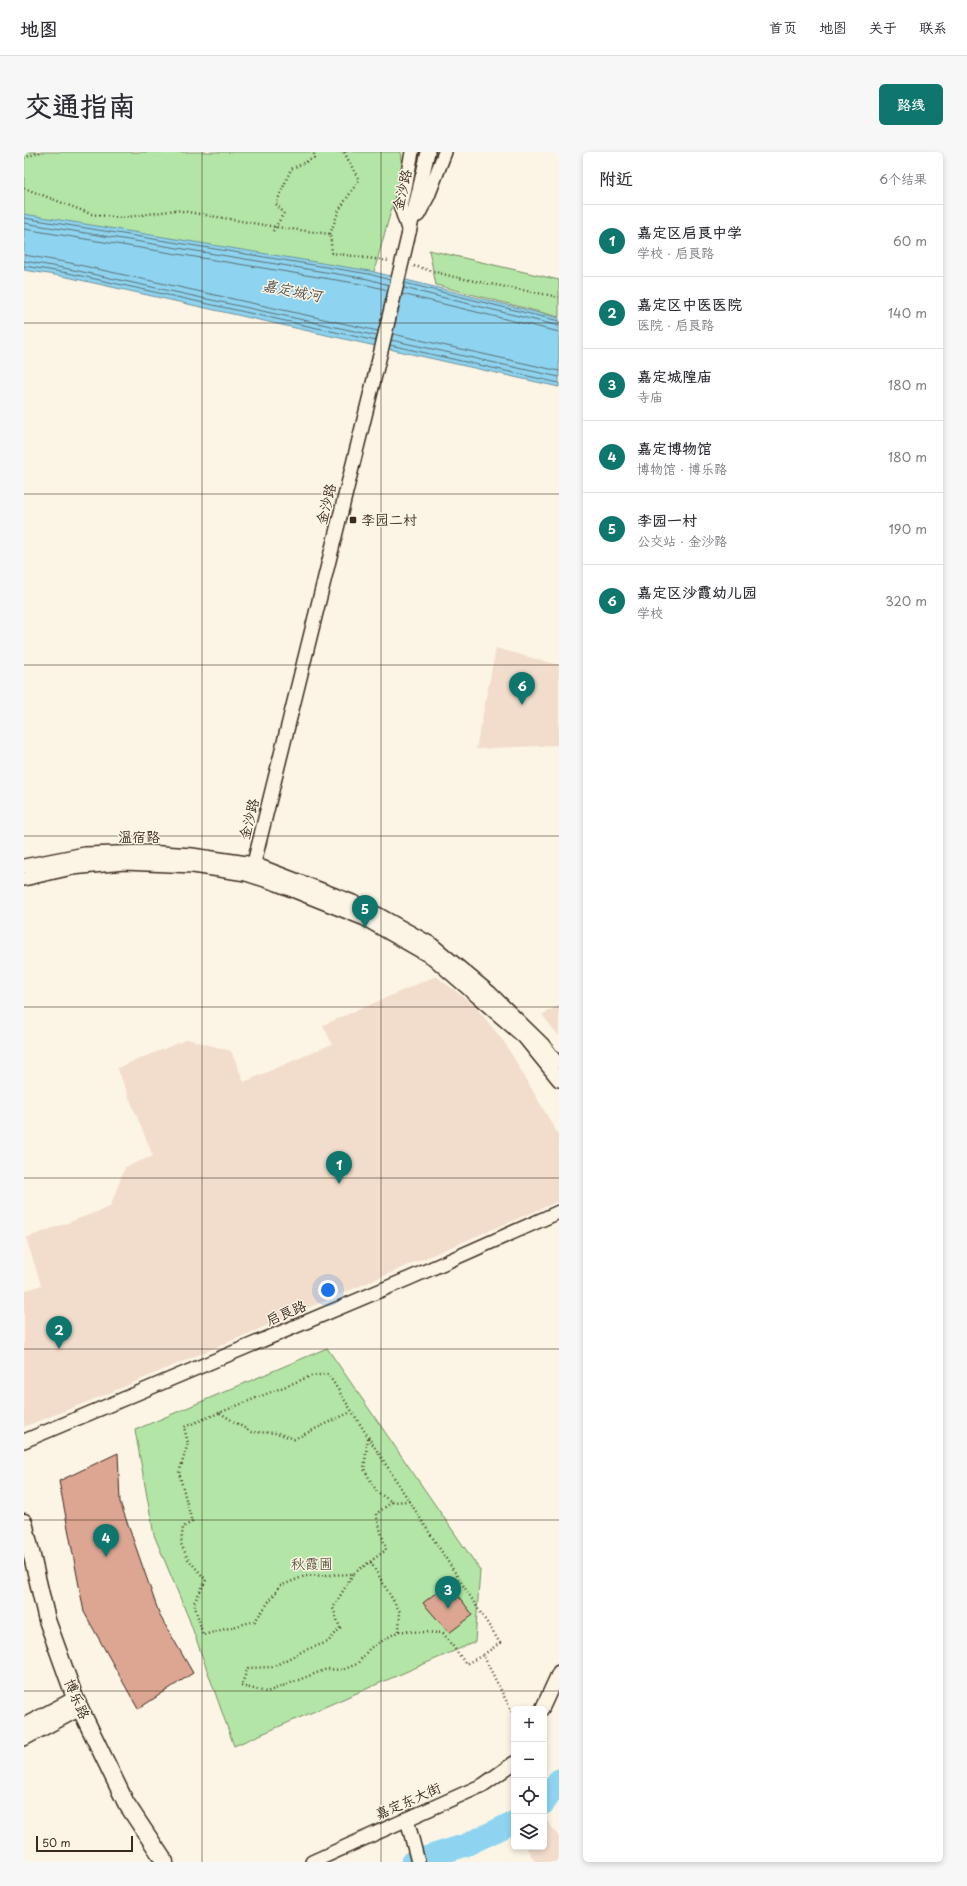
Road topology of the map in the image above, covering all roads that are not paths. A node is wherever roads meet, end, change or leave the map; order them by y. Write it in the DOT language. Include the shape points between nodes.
graph roads {
  1 [pos="412,152"];
  2 [pos="428,152"];
  3 [pos="445,152"];
  4 [pos="409,232"];
  5 [pos="24,866"];
  6 [pos="253,870"];
  7 [pos="24,879"];
  8 [pos="559,1066"];
  9 [pos="559,1080"];
  10 [pos="559,1212"];
  11 [pos="24,1441"];
  12 [pos="24,1522"];
  13 [pos="559,1672"];
  14 [pos="78,1704"];
  15 [pos="543,1706"];
  16 [pos="24,1725"];
  17 [pos="24,1739"];
  18 [pos="511,1765"];
  19 [pos="407,1819"];
  20 [pos="416,1857"];
  21 [pos="165,1862"];
  22 [pos="312,1862"];
  1 -- 4 [label="street" via="401,208"];
  2 -- 4 [label="street, 金沙路"];
  3 -- 4 [label="street" via="428,196"];
  4 -- 6 [label="street, 金沙路"];
  5 -- 6 [label="street, 温宿路" via="85,854 147,852 192,856"];
  6 -- 7 [label="street" via="124,863 72,868"];
  6 -- 8 [label="street" via="361,905 431,944 490,993 543,1045"];
  6 -- 9 [label="street" via="365,919 433,958 524,1037"];
  10 -- 11 [label="street, 启良路" via="410,1278"];
  12 -- 14 [label="main road, 博乐路" via="47,1620"];
  13 -- 15 [label="street"];
  14 -- 16 [label="street"];
  14 -- 17 [label="street"];
  14 -- 21 [label="main road, 博乐路" via="126,1803"];
  18 -- 19 [label="street, 嘉定东大街" via="483,1785"];
  19 -- 20 [label="street"];
  19 -- 22 [label="street, 嘉定东大街"];
}
